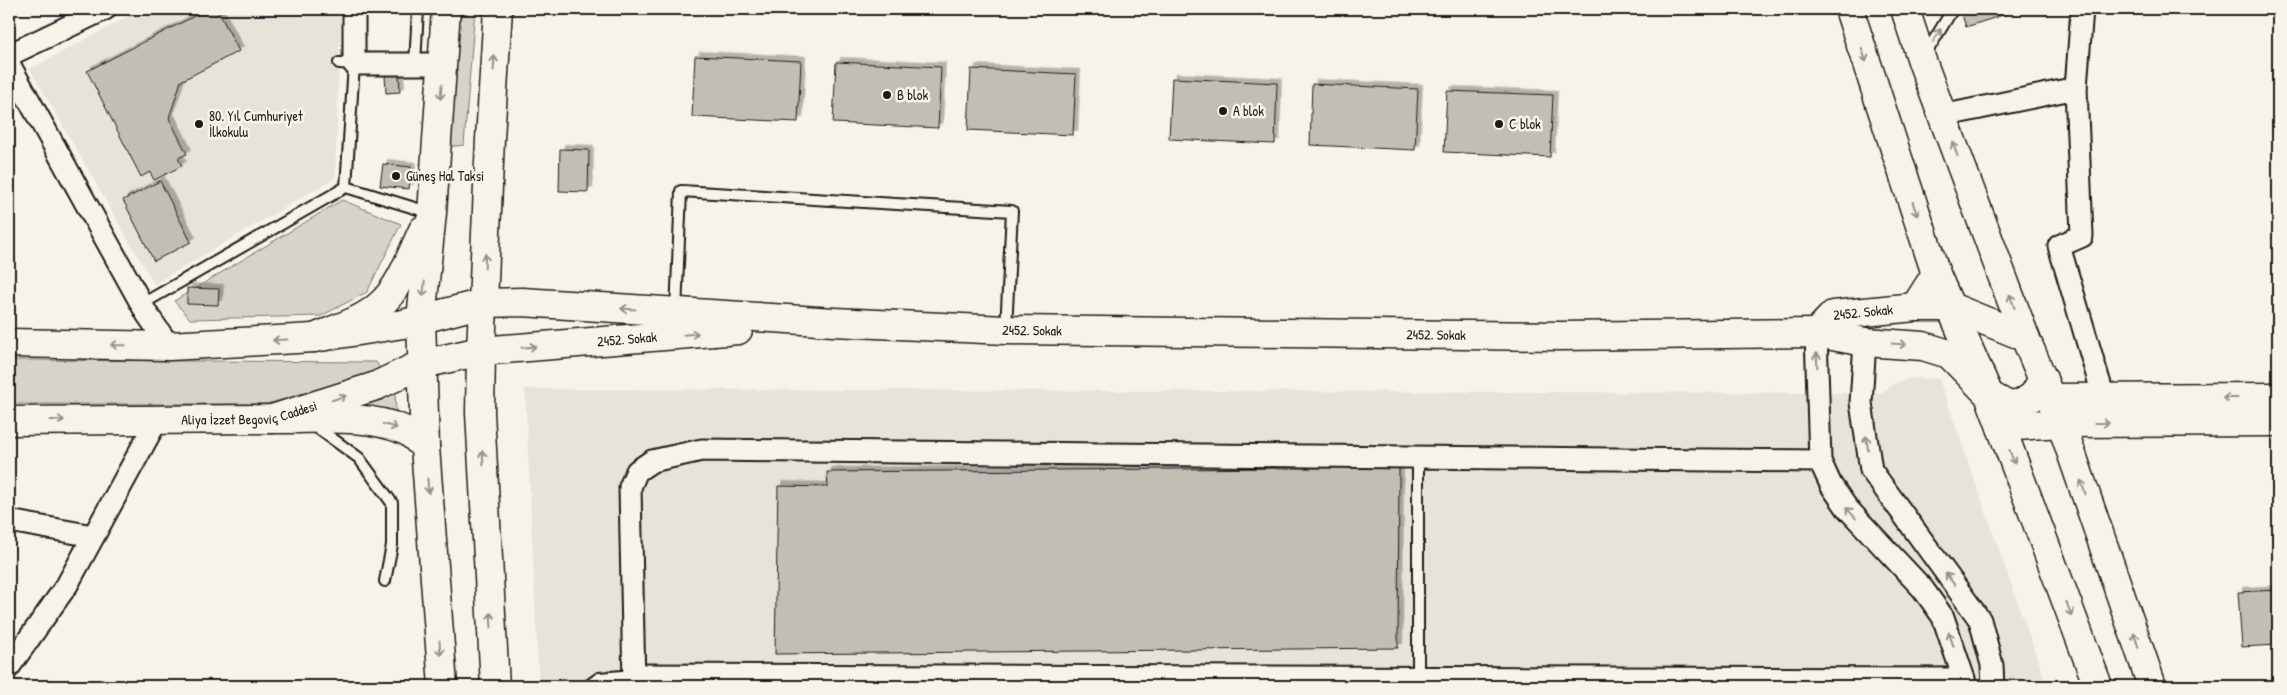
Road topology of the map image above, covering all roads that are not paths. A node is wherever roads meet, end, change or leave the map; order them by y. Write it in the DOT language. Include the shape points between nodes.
graph roads {
  1 [pos="105,9"];
  2 [pos="354,9"];
  3 [pos="418,9"];
  4 [pos="446,9"];
  5 [pos="498,9"];
  6 [pos="1849,9"];
  7 [pos="1905,9"];
  8 [pos="1950,9"];
  9 [pos="2082,9"];
  10 [pos="9,55"];
  11 [pos="1922,60"];
  12 [pos="346,63"];
  13 [pos="9,64"];
  14 [pos="415,64"];
  15 [pos="443,64"];
  16 [pos="2076,88"];
  17 [pos="1942,116"];
  18 [pos="346,187"];
  19 [pos="432,213"];
  20 [pos="1936,274"];
  21 [pos="483,303"];
  22 [pos="142,304"];
  23 [pos="1915,307"];
  24 [pos="1951,307"];
  25 [pos="676,312"];
  26 [pos="421,319"];
  27 [pos="834,322"];
  28 [pos="1006,330"];
  29 [pos="1816,333"];
  30 [pos="2025,337"];
  31 [pos="314,338"];
  32 [pos="1865,342"];
  33 [pos="9,343"];
  34 [pos="170,346"];
  35 [pos="481,351"];
  36 [pos="422,364"];
  37 [pos="2047,388"];
  38 [pos="1988,395"];
  39 [pos="2278,397"];
  40 [pos="2104,398"];
  41 [pos="272,419"];
  42 [pos="9,420"];
  43 [pos="157,420"];
  44 [pos="305,420"];
  45 [pos="2278,422"];
  46 [pos="2061,423"];
  47 [pos="2000,427"];
  48 [pos="425,447"];
  49 [pos="1418,457"];
  50 [pos="1820,461"];
  51 [pos="9,521"];
  52 [pos="93,536"];
  53 [pos="385,582"];
  54 [pos="9,667"];
  55 [pos="1418,678"];
  56 [pos="634,681"];
  57 [pos="1964,683"];
  58 [pos="443,686"];
  59 [pos="495,686"];
  60 [pos="588,686"];
  61 [pos="1993,686"];
  62 [pos="2098,686"];
  63 [pos="2152,686"];
  1 -- 10 [label="street"];
  2 -- 12 [label="street"];
  3 -- 14 [label="lane"];
  4 -- 15 [label="main road"];
  21 -- 5 [label="main road, one-way"];
  6 -- 20 [label="main road, one-way"];
  7 -- 11 [label="main road"];
  11 -- 8 [label="lane, one-way"];
  9 -- 16 [label="street"];
  11 -- 17 [label="main road"];
  12 -- 14 [label="street"];
  12 -- 18 [label="lane"];
  13 -- 22 [label="street"];
  14 -- 15 [label="street"];
  15 -- 19 [label="main road, one-way"];
  16 -- 17 [label="street"];
  16 -- 40 [label="street" via="2082,236 2059,246"];
  30 -- 17 [label="main road, one-way"];
  18 -- 19 [label="lane"];
  18 -- 22 [label="lane"];
  19 -- 26 [label="main road, one-way"];
  19 -- 31 [label="main road" via="395,288 380,305 348,324"];
  20 -- 23 [label="main road"];
  20 -- 24 [label="main road"];
  25 -- 21 [label="main road, 2452. Sokak, one-way" via="522,302"];
  21 -- 26 [label="main road"];
  21 -- 35 [label="main road"];
  22 -- 34 [label="street"];
  23 -- 24 [label="main road, 2452. Sokak"];
  23 -- 29 [label="main road, 2452. Sokak" via="1833,315"];
  24 -- 30 [label="main road, 2452. Sokak"];
  24 -- 38 [label="main road"];
  25 -- 27 [label="main road, 2452. Sokak"];
  25 -- 28 [label="lane" via="680,192 1012,211"];
  26 -- 31 [label="main road" via="368,331"];
  26 -- 36 [label="main road"];
  27 -- 28 [label="main road, 2452. Sokak"];
  35 -- 27 [label="main road, 2452. Sokak, one-way"];
  28 -- 29 [label="main road, 2452. Sokak" via="1561,336"];
  29 -- 32 [label="main road"];
  50 -- 29 [label="street, one-way"];
  30 -- 37 [label="main road"];
  31 -- 34 [label="main road, one-way"];
  32 -- 38 [label="main road, one-way" via="1922,346 1949,354"];
  61 -- 32 [label="street, one-way" via="1992,665 1980,620 1871,470 1860,403"];
  34 -- 33 [label="main road, one-way"];
  35 -- 36 [label="main road, Aliya İzzet Begoviç Caddesi"];
  59 -- 35 [label="main road, one-way" via="480,414"];
  41 -- 36 [label="main road, Aliya İzzet Begoviç Caddesi, one-way" via="376,386"];
  36 -- 48 [label="main road"];
  37 -- 38 [label="main road" via="2022,404 2009,406"];
  37 -- 40 [label="main road"];
  37 -- 46 [label="main road"];
  38 -- 47 [label="main road"];
  39 -- 40 [label="main road, one-way"];
  41 -- 43 [label="main road, Aliya İzzet Begoviç Caddesi"];
  41 -- 44 [label="main road"];
  42 -- 43 [label="main road, Aliya İzzet Begoviç Caddesi, one-way"];
  43 -- 52 [label="street"];
  44 -- 48 [label="main road, one-way" via="380,423 406,430"];
  44 -- 53 [label="lane" via="359,458 392,503 392,545"];
  46 -- 45 [label="main road, one-way"];
  46 -- 47 [label="main road"];
  63 -- 46 [label="main road, one-way"];
  47 -- 62 [label="main road, one-way"];
  48 -- 58 [label="main road, one-way"];
  49 -- 50 [label="street"];
  49 -- 55 [label="lane"];
  49 -- 56 [label="street" via="702,450 652,461 637,470 630,487"];
  57 -- 50 [label="street, one-way" via="1943,617 1922,589 1846,508"];
  51 -- 52 [label="street"];
  52 -- 54 [label="street" via="67,585"];
  55 -- 56 [label="street"];
  55 -- 57 [label="street"];
  56 -- 60 [label="lane" via="599,678"];
}
